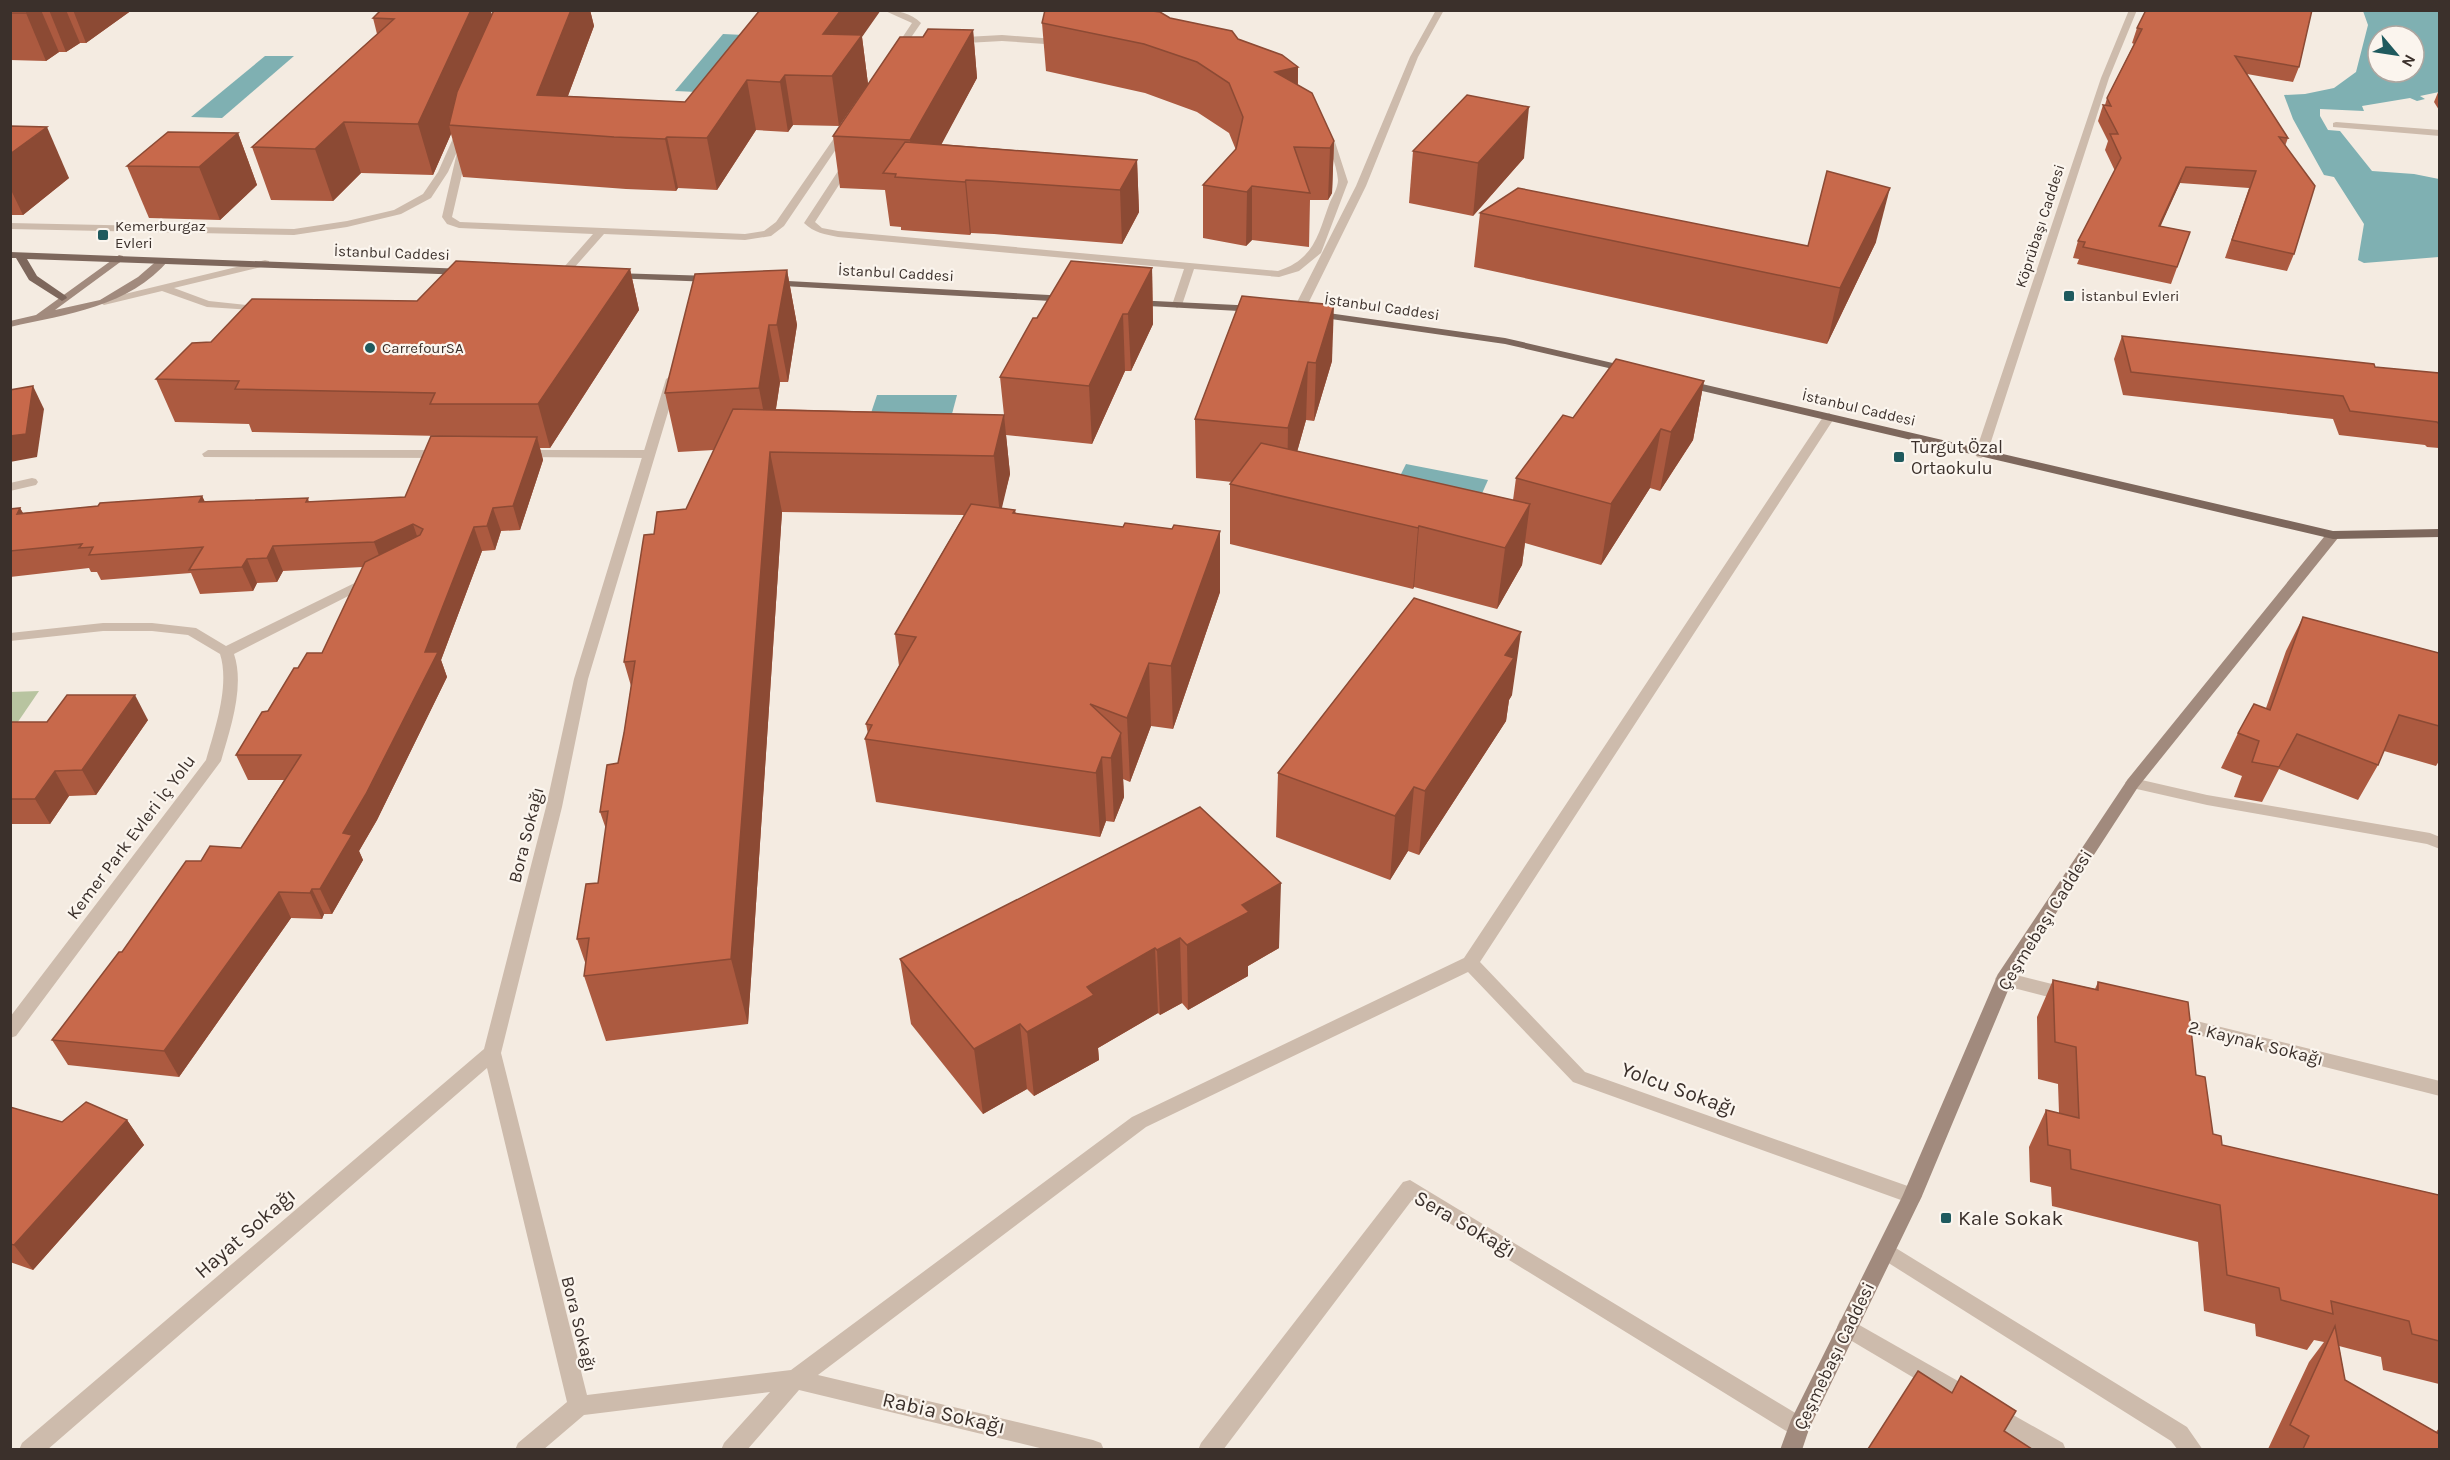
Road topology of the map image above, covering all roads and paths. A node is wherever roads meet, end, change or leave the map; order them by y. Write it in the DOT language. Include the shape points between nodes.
graph roads {
  1 [pos="887,10"];
  2 [pos="1440,10"];
  3 [pos="2133,10"];
  4 [pos="891,61"];
  5 [pos="852,119"];
  6 [pos="2336,125"];
  7 [pos="2439,133"];
  8 [pos="10,226"];
  9 [pos="601,231"];
  10 [pos="15,255"];
  11 [pos="119,258"];
  12 [pos="164,260"];
  13 [pos="265,263"];
  14 [pos="1190,266"];
  15 [pos="449,271"];
  16 [pos="483,272"];
  17 [pos="562,275"];
  18 [pos="597,276"];
  19 [pos="726,280"];
  20 [pos="761,282"];
  21 [pos="436,286"];
  22 [pos="166,289"];
  23 [pos="62,298"];
  24 [pos="1082,300"];
  25 [pos="104,302"];
  26 [pos="1118,302"];
  27 [pos="1177,305"];
  28 [pos="277,310"];
  29 [pos="1265,310"];
  30 [pos="1292,311"];
  31 [pos="38,317"];
  32 [pos="10,324"];
  33 [pos="676,366"];
  34 [pos="1644,374"];
  35 [pos="1679,382"];
  36 [pos="1829,417"];
  37 [pos="208,454"];
  38 [pos="458,454"];
  39 [pos="506,454"];
  40 [pos="649,454"];
  41 [pos="1982,454"];
  42 [pos="32,482"];
  43 [pos="10,487"];
  44 [pos="2439,533"];
  45 [pos="2332,535"];
  46 [pos="381,574"];
  47 [pos="10,637"];
  48 [pos="226,652"];
  49 [pos="2133,783"];
  50 [pos="2436,839"];
  51 [pos="1470,963"];
  52 [pos="2004,979"];
  53 [pos="2084,999"];
  54 [pos="2153,1017"];
  55 [pos="10,1031"];
  56 [pos="492,1053"];
  57 [pos="2439,1089"];
  58 [pos="1912,1196"];
  59 [pos="1886,1251"];
  60 [pos="1847,1328"];
  61 [pos="795,1379"];
  62 [pos="579,1406"];
  63 [pos="1799,1427"];
  64 [pos="41,1446"];
  65 [pos="526,1449"];
  66 [pos="732,1449"];
  67 [pos="1094,1449"];
  68 [pos="1209,1449"];
  69 [pos="1791,1449"];
  70 [pos="2055,1449"];
  71 [pos="2192,1449"];
  1 -- 4 [label="street" via="917,23"];
  2 -- 30 [label="street" via="1414,57 1361,186"];
  3 -- 41 [label="street, Köprübaşı Caddesi" via="2105,78"];
  5 -- 9 [label="street" via="780,224 767,234 745,237"];
  6 -- 7 [label="street"];
  8 -- 9 [label="street" via="294,232 348,224 397,212 427,196 469,121 447,217 451,222"];
  9 -- 17 [label="street"];
  10 -- 11 [label="main road, İstanbul Caddesi"];
  10 -- 23 [label="main road" via="33,278"];
  11 -- 12 [label="main road, İstanbul Caddesi"];
  11 -- 23 [label="main road"];
  12 -- 13 [label="main road, İstanbul Caddesi"];
  12 -- 25 [label="main road"];
  13 -- 15 [label="main road, İstanbul Caddesi"];
  13 -- 22 [label="street"];
  14 -- 14 [label="street" via="838,234 809,224 923,48 947,41 1002,38 1107,46 1191,61 1251,82 1307,116 1332,144 1343,182 1317,251 1294,269 1279,274"];
  14 -- 27 [label="street"];
  15 -- 16 [label="main road, İstanbul Caddesi"];
  15 -- 21 [label="street"];
  18 -- 19 [label="main road" via="700,284"];
  20 -- 24 [label="main road, İstanbul Caddesi"];
  22 -- 25 [label="street"];
  22 -- 28 [label="street" via="207,304"];
  23 -- 31 [label="main road"];
  25 -- 31 [label="main road"];
  26 -- 27 [label="main road"];
  27 -- 29 [label="main road"];
  30 -- 34 [label="main road, İstanbul Caddesi" via="1505,341"];
  31 -- 32 [label="main road"];
  33 -- 40 [label="street, Bora Sokağı"];
  35 -- 36 [label="main road, İstanbul Caddesi"];
  36 -- 41 [label="main road, İstanbul Caddesi"];
  36 -- 51 [label="street"];
  37 -- 38 [label="street"];
  39 -- 40 [label="street"];
  40 -- 56 [label="street, Bora Sokağı" via="581,679 554,807"];
  41 -- 45 [label="main road, İstanbul Caddesi"];
  42 -- 43 [label="street"];
  44 -- 45 [label="main road, İstanbul Caddesi"];
  45 -- 49 [label="main road, Çeşmebaşı Caddesi"];
  46 -- 48 [label="street"];
  47 -- 48 [label="street" via="103,627 152,627 191,631"];
  48 -- 55 [label="street, Kemer Park Evleri İç Yolu" via="231,667 225,720 213,761"];
  49 -- 50 [label="street" via="2207,800"];
  49 -- 52 [label="main road, Çeşmebaşı Caddesi"];
  51 -- 58 [label="street, Yolcu Sokağı" via="1579,1077"];
  51 -- 61 [label="street" via="1139,1122"];
  52 -- 53 [label="street"];
  52 -- 58 [label="main road, Çeşmebaşı Caddesi"];
  54 -- 57 [label="street, 2. Kaynak Sokağı"];
  56 -- 62 [label="street, Bora Sokağı"];
  56 -- 64 [label="street, Hayat Sokağı"];
  58 -- 59 [label="main road, Çeşmebaşı Caddesi"];
  59 -- 60 [label="main road, Çeşmebaşı Caddesi"];
  59 -- 71 [label="street" via="2180,1434"];
  60 -- 63 [label="main road, Çeşmebaşı Caddesi"];
  60 -- 70 [label="street"];
  61 -- 62 [label="street"];
  61 -- 66 [label="street"];
  61 -- 67 [label="street, Rabia Sokağı"];
  62 -- 65 [label="street"];
  63 -- 68 [label="street, Sera Sokağı" via="1410,1188"];
  63 -- 69 [label="main road, Çeşmebaşı Caddesi"];
}
